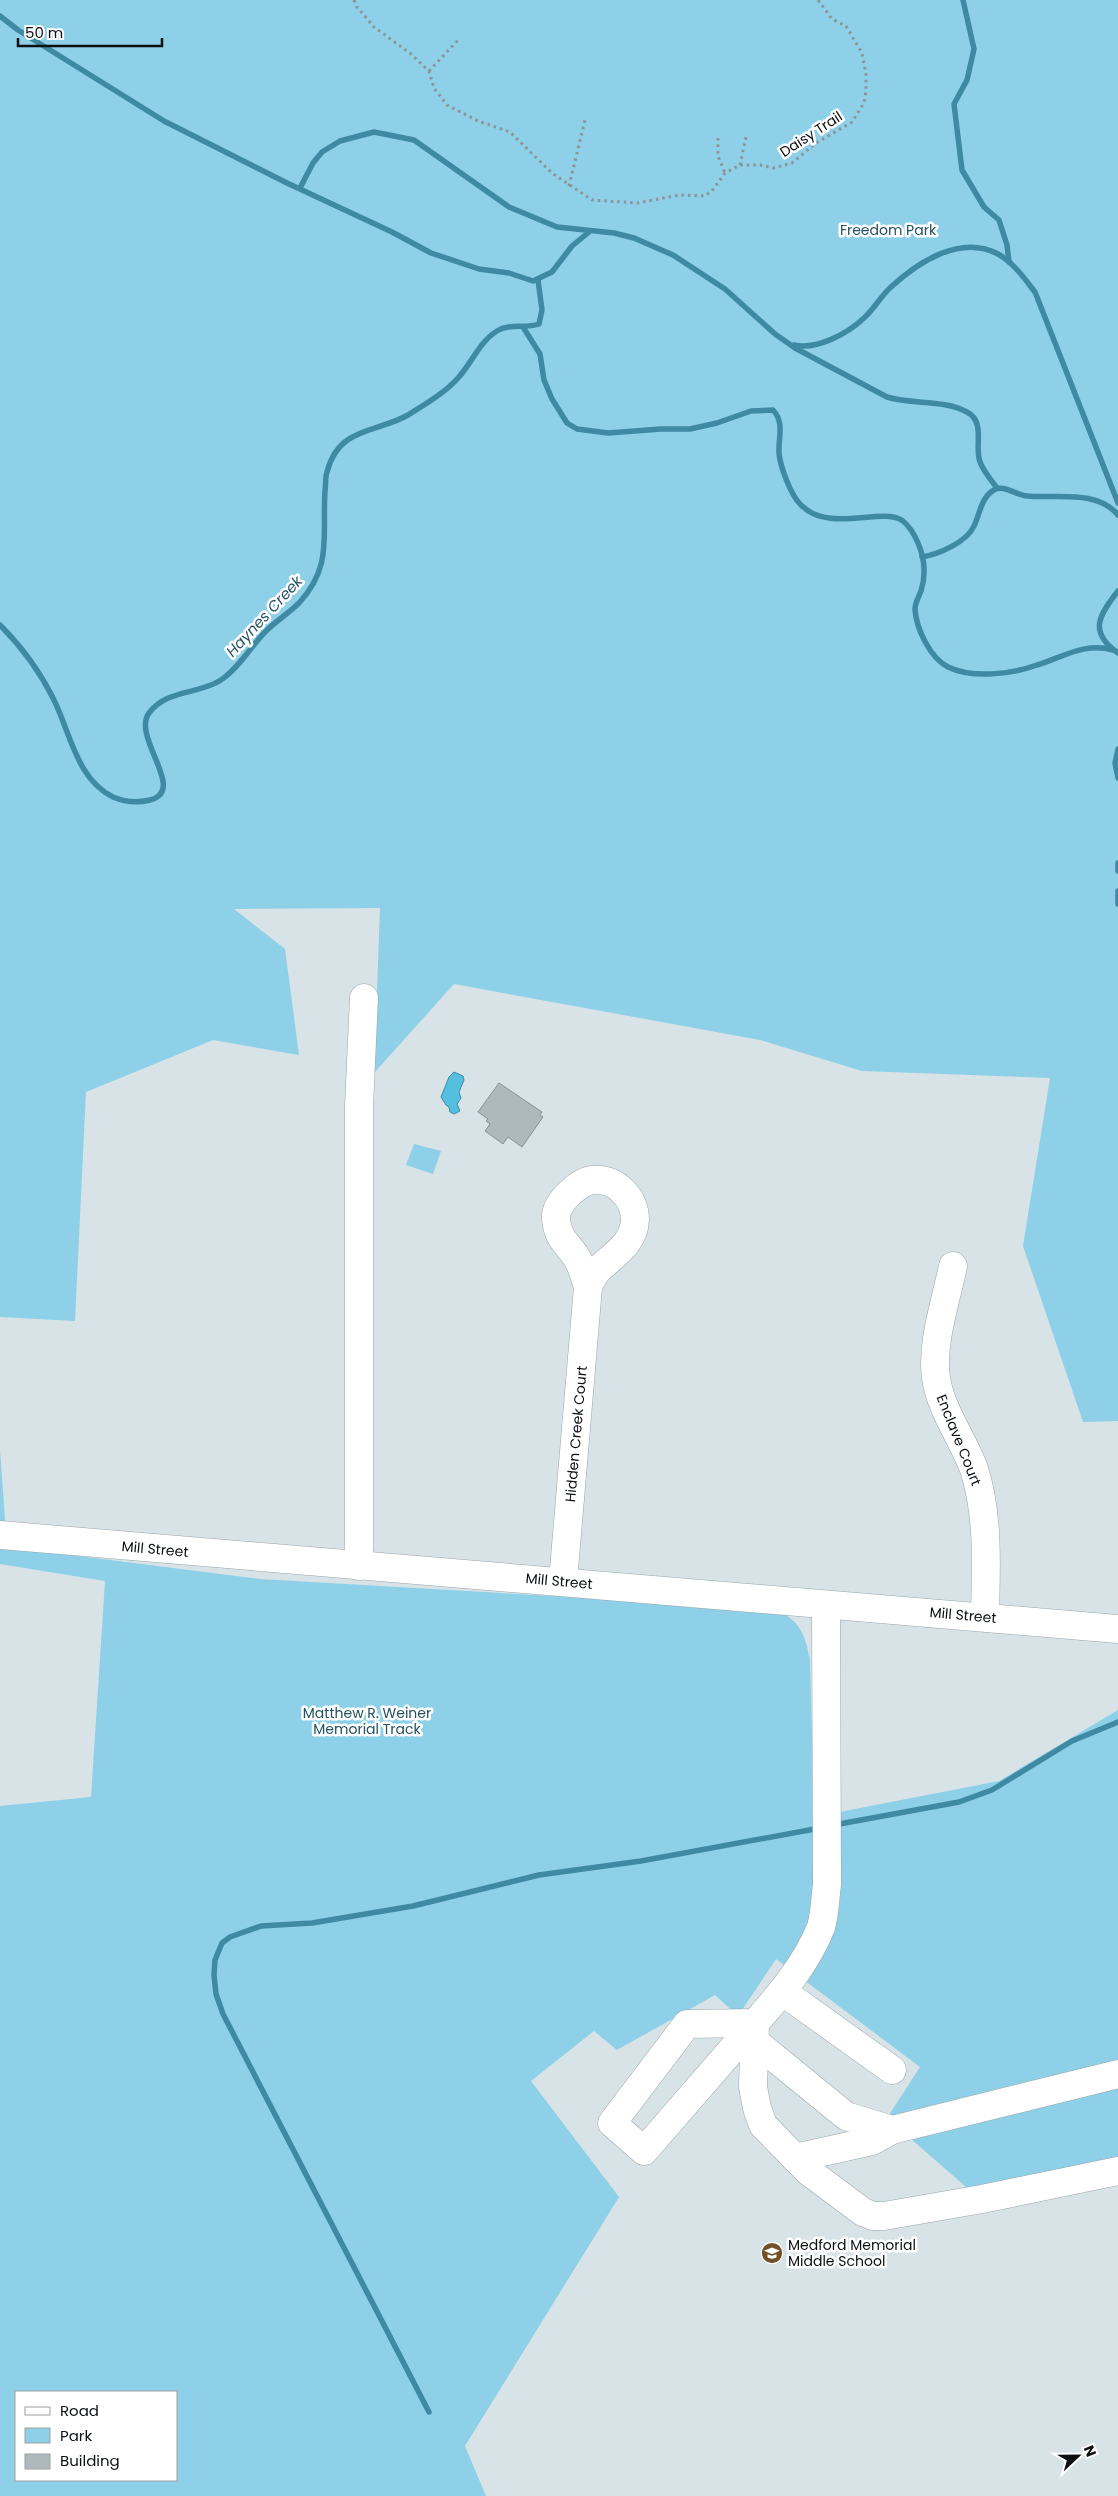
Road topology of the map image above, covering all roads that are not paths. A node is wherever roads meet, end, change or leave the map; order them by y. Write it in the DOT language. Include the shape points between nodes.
graph roads {
  1 [pos="364,998"];
  2 [pos="953,1266"];
  3 [pos="588,1287"];
  4 [pos="0,1535"];
  5 [pos="359,1566"];
  6 [pos="563,1581"];
  7 [pos="826,1605"];
  8 [pos="985,1616"];
  9 [pos="1118,1629"];
  10 [pos="782,1992"];
  11 [pos="754,2032"];
  12 [pos="892,2070"];
  13 [pos="1118,2074"];
  14 [pos="892,2130"];
  15 [pos="795,2158"];
  16 [pos="1118,2171"];
  1 -- 5 [label="street" via="358,1106"];
  2 -- 8 [label="street, Enclave Court" via="936,1344 936,1380 973,1467 980,1492 986,1558"];
  3 -- 6 [label="street, Hidden Creek Court"];
  4 -- 5 [label="street, Mill Street"];
  5 -- 6 [label="street, Mill Street"];
  6 -- 7 [label="street, Mill Street"];
  7 -- 8 [label="street, Mill Street"];
  7 -- 10 [label="street" via="827,1885 821,1926"];
  8 -- 9 [label="street, Mill Street"];
  10 -- 11 [label="street"];
  10 -- 12 [label="street"];
  11 -- 11 [label="street" via="687,2024 612,2122 644,2151"];
  11 -- 14 [label="street" via="846,2116"];
  11 -- 15 [label="street" via="752,2087 756,2108 763,2125"];
  13 -- 14 [label="street"];
  14 -- 15 [label="street" via="872,2141"];
  15 -- 16 [label="street" via="846,2201 873,2216 982,2199"];
}
